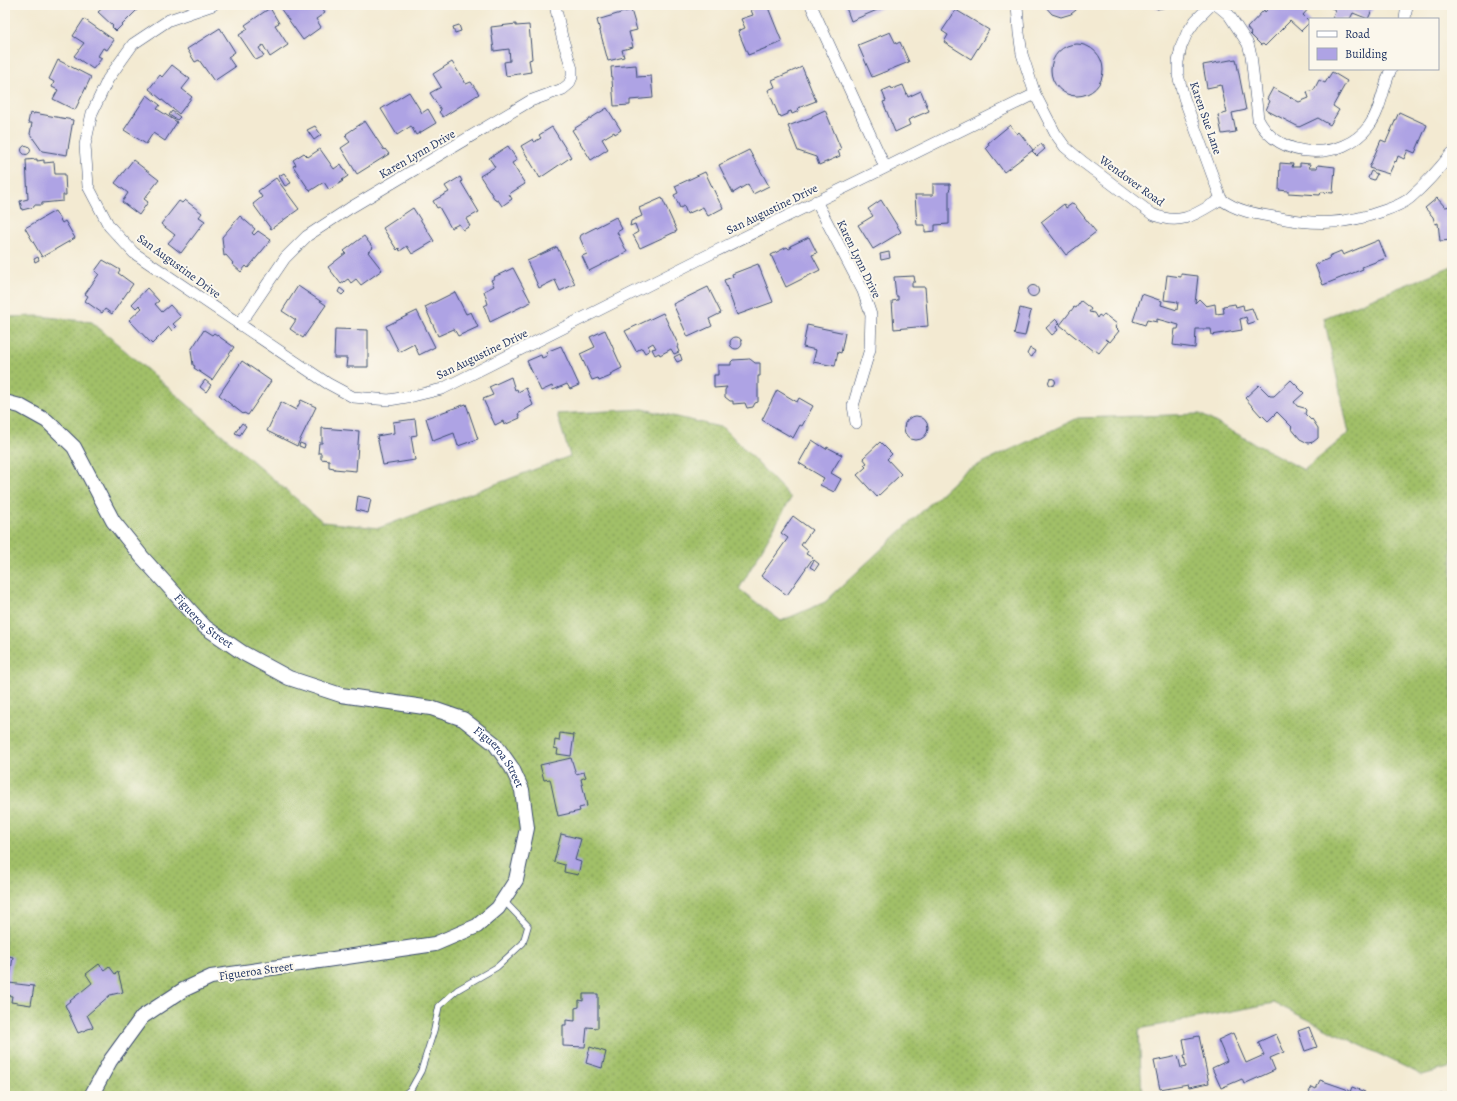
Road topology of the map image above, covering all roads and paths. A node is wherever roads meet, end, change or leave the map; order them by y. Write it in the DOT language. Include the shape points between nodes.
graph roads {
  1 [pos="213,5"];
  2 [pos="555,5"];
  3 [pos="811,5"];
  4 [pos="1016,5"];
  5 [pos="1210,5"];
  6 [pos="1217,5"];
  7 [pos="1407,5"];
  8 [pos="1405,18"];
  9 [pos="1391,70"];
  10 [pos="1035,94"];
  11 [pos="1452,153"];
  12 [pos="885,167"];
  13 [pos="1221,199"];
  14 [pos="816,201"];
  15 [pos="238,324"];
  16 [pos="5,402"];
  17 [pos="856,422"];
  18 [pos="503,900"];
  19 [pos="92,1096"];
  20 [pos="402,1096"];
  1 -- 15 [label="street, San Augustine Drive" via="169,20 133,44 108,79 92,113 85,145 88,186 109,226 134,253"];
  2 -- 15 [label="street, Karen Lynn Drive" via="572,69 569,84 563,89 530,102 307,236 285,258"];
  3 -- 12 [label="street"];
  4 -- 10 [label="street, Wendover Road" via="1022,54"];
  5 -- 13 [label="street, Karen Sue Lane" via="1187,33 1181,47 1178,75"];
  6 -- 9 [label="street" via="1229,15 1248,44 1258,119 1262,128 1270,137 1291,148 1330,150 1341,148 1360,136 1376,113"];
  7 -- 8 [label="street"];
  10 -- 12 [label="street, San Augustine Drive"];
  10 -- 13 [label="street, Wendover Road" via="1050,124 1066,146 1083,162 1152,214 1172,220 1183,219"];
  11 -- 13 [label="street" via="1410,199 1370,216 1343,222 1300,222 1254,214 1231,207"];
  12 -- 14 [label="street, San Augustine Drive"];
  14 -- 15 [label="street, San Augustine Drive" via="442,389 413,396 389,400 353,396 327,383"];
  14 -- 17 [label="street, Karen Lynn Drive" via="863,291 871,315 870,349 853,406"];
  16 -- 18 [label="street, Figueroa Street" via="20,406 47,421 74,447 113,521 205,627 243,653 289,678 341,695 431,708 463,719 495,744 512,768 522,790 527,828 516,880"];
  18 -- 19 [label="street, Figueroa Street" via="498,908 477,926 435,944 211,977 183,990 142,1017 110,1061"];
  18 -- 20 [label="lane" via="528,926 523,943 497,966 457,990 439,1006 421,1071 411,1089"];
}
